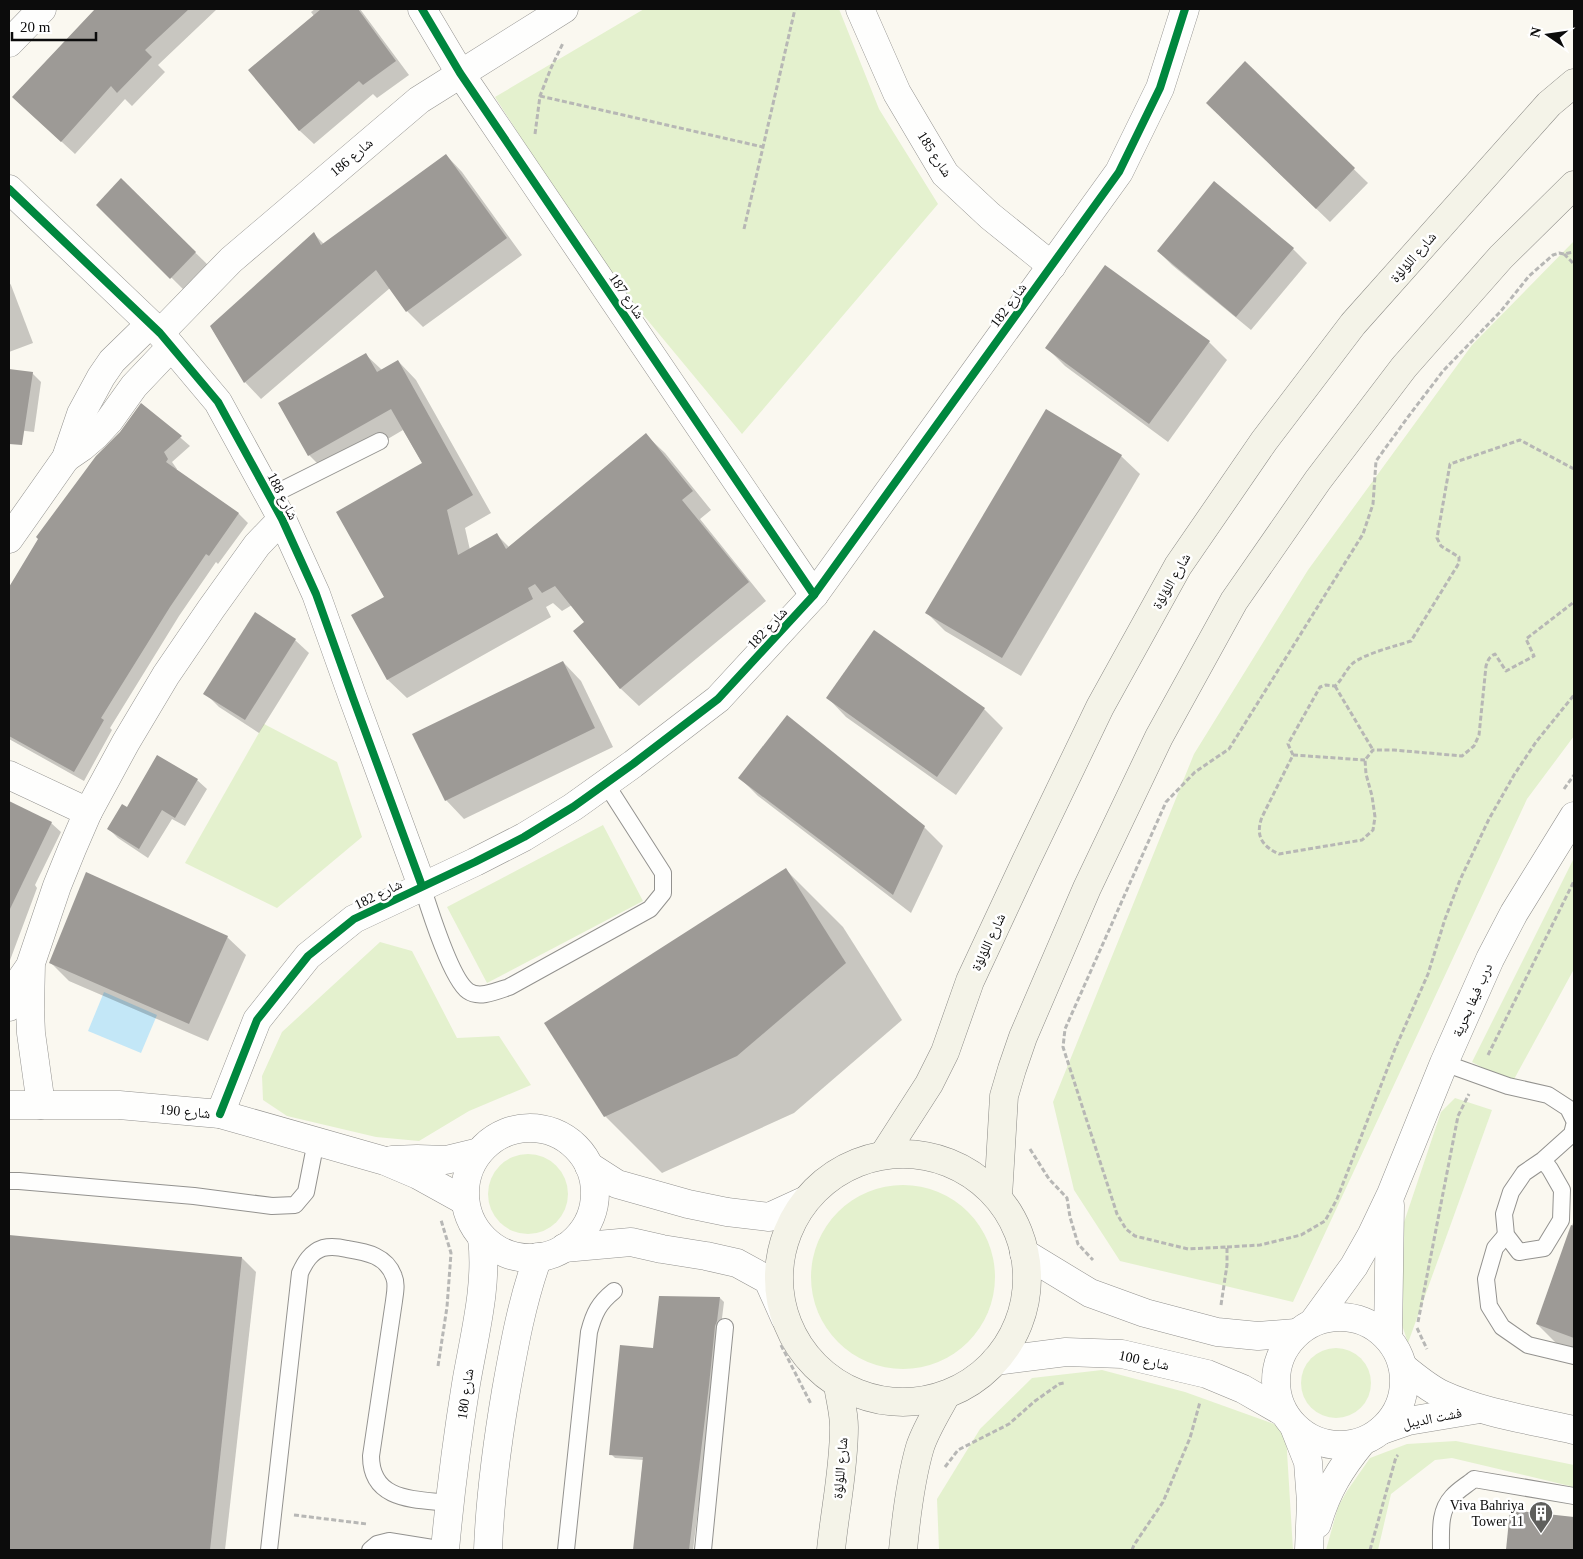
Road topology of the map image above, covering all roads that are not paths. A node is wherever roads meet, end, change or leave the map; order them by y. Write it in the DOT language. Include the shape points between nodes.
graph roads {
  1 [pos="42,9"];
  2 [pos="422,9"];
  3 [pos="564,9"];
  4 [pos="860,9"];
  5 [pos="1185,9"];
  6 [pos="9,43"];
  7 [pos="460,73"];
  8 [pos="1574,83"];
  9 [pos="1574,185"];
  10 [pos="9,189"];
  11 [pos="1052,266"];
  12 [pos="160,335"];
  13 [pos="380,441"];
  14 [pos="276,508"];
  15 [pos="9,539"];
  16 [pos="814,595"];
  17 [pos="9,775"];
  18 [pos="606,784"];
  19 [pos="88,812"];
  20 [pos="1574,816"];
  21 [pos="422,886"];
  22 [pos="31,963"];
  23 [pos="9,1007"];
  24 [pos="1444,1063"];
  25 [pos="9,1105"];
  26 [pos="41,1105"];
  27 [pos="220,1114"];
  28 [pos="1574,1120"];
  29 [pos="1574,1126"];
  30 [pos="316,1141"];
  31 [pos="479,1152"];
  32 [pos="884,1154"];
  33 [pos="1543,1160"];
  34 [pos="385,1161"];
  35 [pos="589,1166"];
  36 [pos="9,1182"];
  37 [pos="1391,1194"];
  38 [pos="998,1197"];
  39 [pos="465,1201"];
  40 [pos="804,1201"];
  41 [pos="1506,1235"];
  42 [pos="482,1238"];
  43 [pos="564,1248"];
  44 [pos="1024,1252"];
  45 [pos="538,1258"];
  46 [pos="614,1291"];
  47 [pos="725,1327"];
  48 [pos="1305,1327"];
  49 [pos="783,1332"];
  50 [pos="1388,1337"];
  51 [pos="1574,1356"];
  52 [pos="995,1361"];
  53 [pos="1403,1367"];
  54 [pos="838,1385"];
  55 [pos="946,1395"];
  56 [pos="1482,1409"];
  57 [pos="1289,1420"];
  58 [pos="1574,1430"];
  59 [pos="1372,1436"];
  60 [pos="1574,1496"];
  61 [pos="450,1503"];
  62 [pos="269,1550"];
  63 [pos="370,1550"];
  64 [pos="445,1550"];
  65 [pos="488,1550"];
  66 [pos="566,1550"];
  67 [pos="703,1550"];
  68 [pos="831,1550"];
  69 [pos="903,1550"];
  70 [pos="1309,1550"];
  71 [pos="1441,1550"];
  1 -- 6 [label="street"];
  2 -- 7 [label="street, شارع 187"];
  3 -- 7 [label="street, شارع 186"];
  4 -- 11 [label="street, شارع 185" via="897,93 945,174 990,216"];
  5 -- 11 [label="street, شارع 182" via="1160,88 1119,172"];
  7 -- 12 [label="street, شارع 186" via="419,100 231,260"];
  7 -- 16 [label="street, شارع 187"];
  8 -- 32 [label="main road, شارع اللؤلؤة" via="1549,104 1353,324 1264,441 1178,566 1100,707 1030,852 970,981 945,1052 929,1084"];
  9 -- 38 [label="main road" via="1501,257 1404,367 1318,480 1234,601 1159,737 1087,888 1023,1037 1004,1096"];
  10 -- 12 [label="street, شارع 188"];
  11 -- 16 [label="street, شارع 182"];
  12 -- 14 [label="street, شارع 188" via="218,402"];
  12 -- 15 [label="street, شارع 186" via="134,386 109,421 66,458"];
  13 -- 14 [label="lane"];
  14 -- 19 [label="street" via="257,545 166,675"];
  14 -- 21 [label="street, شارع 188" via="316,594"];
  16 -- 18 [label="street, شارع 182" via="718,698"];
  17 -- 19 [label="street"];
  18 -- 21 [label="street, شارع 182" via="524,836"];
  18 -- 21 [label="lane" via="663,873 663,893 650,909 517,983 484,995 469,992 458,980"];
  19 -- 22 [label="street" via="57,886"];
  20 -- 24 [label="street, درب فيفا بحرية" via="1490,959"];
  21 -- 27 [label="street, شارع 182" via="354,919 308,956 257,1020"];
  22 -- 23 [label="street" via="20,979"];
  22 -- 26 [label="street" via="30,1018"];
  24 -- 28 [label="lane" via="1508,1086 1548,1095 1568,1108"];
  24 -- 37 [label="street, درب فيفا بحرية"];
  25 -- 26 [label="street, شارع 190"];
  26 -- 27 [label="street, شارع 190" via="119,1105"];
  27 -- 30 [label="street, شارع 190"];
  29 -- 33 [label="lane" via="1572,1134"];
  30 -- 34 [label="street, شارع 190"];
  30 -- 36 [label="lane" via="306,1192 295,1205 272,1206 194,1196"];
  31 -- 34 [label="street, شارع 190" via="446,1160"];
  31 -- 35 [label="street" via="496,1137 516,1129 538,1128 559,1134 576,1147"];
  31 -- 39 [label="street" via="465,1184"];
  32 -- 38 [label="main road" via="915,1153 946,1160 974,1176"];
  32 -- 40 [label="main road" via="853,1163 826,1179"];
  33 -- 41 [label="lane" via="1524,1173 1511,1192 1504,1214"];
  33 -- 41 [label="lane" via="1562,1190 1561,1220 1544,1248 1519,1252"];
  34 -- 39 [label="street, شارع 190"];
  35 -- 40 [label="street" via="617,1184 727,1212 769,1217"];
  35 -- 43 [label="street" via="594,1205 588,1222"];
  37 -- 48 [label="street, درب فيفا بحرية" via="1354,1266"];
  37 -- 50 [label="street, درب فيفا بحرية"];
  38 -- 44 [label="main road" via="1014,1223"];
  39 -- 42 [label="street" via="471,1221"];
  40 -- 49 [label="main road" via="785,1237 778,1278"];
  41 -- 51 [label="lane" via="1495,1248 1486,1279 1489,1306 1502,1328 1528,1345"];
  42 -- 45 [label="street" via="517,1257"];
  42 -- 61 [label="street, شارع 180" via="484,1280 465,1388"];
  43 -- 45 [label="street"];
  43 -- 49 [label="street" via="631,1242 737,1263 768,1280"];
  44 -- 48 [label="street" via="1090,1293 1145,1313 1217,1332 1258,1336"];
  44 -- 52 [label="main road" via="1027,1281 1023,1310 1012,1337"];
  45 -- 65 [label="street" via="527,1287 497,1446"];
  46 -- 66 [label="lane" via="602,1301 589,1332"];
  47 -- 67 [label="lane"];
  48 -- 50 [label="street" via="1334,1316 1354,1317"];
  48 -- 57 [label="street" via="1283,1349 1276,1370 1276,1391"];
  49 -- 54 [label="main road" via="815,1367"];
  50 -- 53 [label="street"];
  52 -- 55 [label="main road" via="973,1381"];
  52 -- 57 [label="street, شارع 100" via="1066,1352 1122,1354 1207,1374 1243,1389"];
  53 -- 56 [label="street, فشت الديبل" via="1440,1393"];
  53 -- 59 [label="street" via="1401,1401 1394,1417"];
  54 -- 55 [label="main road" via="863,1397 891,1402 919,1402"];
  54 -- 68 [label="main road, شارع اللؤلؤة" via="844,1425 842,1471"];
  55 -- 69 [label="main road" via="921,1446"];
  56 -- 58 [label="street, فشت الديبل"];
  56 -- 59 [label="street, فشت الديبل" via="1408,1421"];
  57 -- 59 [label="street" via="1310,1438 1326,1444 1344,1445"];
  57 -- 70 [label="street" via="1308,1462 1311,1502"];
  59 -- 70 [label="street" via="1344,1464 1329,1489"];
  60 -- 71 [label="lane" via="1474,1479 1452,1497 1444,1509"];
  61 -- 62 [label="lane" via="397,1495 379,1485 374,1476 371,1456 395,1278 377,1256 335,1247 323,1248 304,1262 300,1273"];
  61 -- 64 [label="street, شارع 180"];
  63 -- 64 [label="lane" via="378,1544 390,1542"];
}
